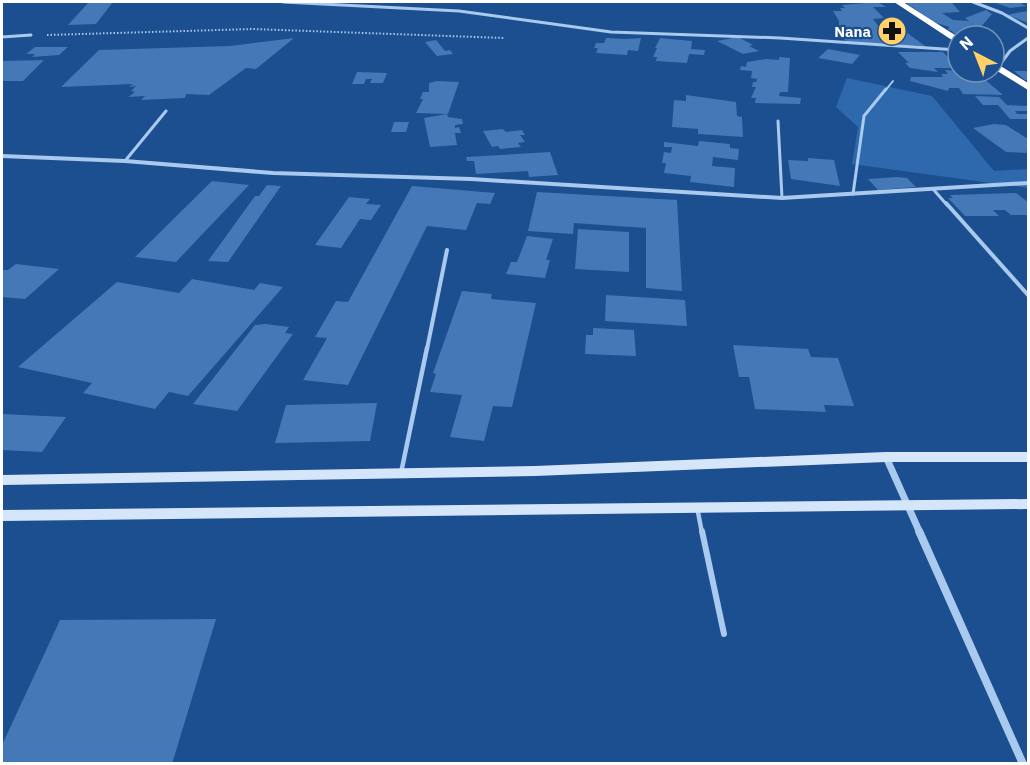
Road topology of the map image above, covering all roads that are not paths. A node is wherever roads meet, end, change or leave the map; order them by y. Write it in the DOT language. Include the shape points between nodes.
graph roads {
  1 [pos="283,2"];
  2 [pos="898,2"];
  3 [pos="974,2"];
  4 [pos="1029,28"];
  5 [pos="946,33"];
  6 [pos="32,35"];
  7 [pos="2,37"];
  8 [pos="1029,38"];
  9 [pos="946,49"];
  10 [pos="1006,55"];
  11 [pos="1006,72"];
  12 [pos="892,81"];
  13 [pos="1029,87"];
  14 [pos="166,111"];
  15 [pos="778,121"];
  16 [pos="2,156"];
  17 [pos="125,160"];
  18 [pos="1029,183"];
  19 [pos="933,189"];
  20 [pos="853,194"];
  21 [pos="782,198"];
  22 [pos="447,250"];
  23 [pos="1029,294"];
  24 [pos="886,457"];
  25 [pos="1029,457"];
  26 [pos="401,473"];
  27 [pos="2,480"];
  28 [pos="1029,504"];
  29 [pos="908,506"];
  30 [pos="697,507"];
  31 [pos="2,516"];
  32 [pos="724,634"];
  33 [pos="1023,764"];
  1 -- 9 [label="street" via="496,15 611,32"];
  2 -- 5 [label="highway"];
  3 -- 4 [label="street" via="992,7"];
  6 -- 7 [label="street"];
  8 -- 10 [label="street"];
  11 -- 13 [label="highway"];
  12 -- 20 [label="lane" via="864,116"];
  14 -- 17 [label="lane"];
  15 -- 21 [label="lane"];
  16 -- 17 [label="street"];
  17 -- 21 [label="street" via="273,173 471,179"];
  18 -- 19 [label="street"];
  19 -- 20 [label="street"];
  19 -- 23 [label="lane"];
  20 -- 21 [label="street"];
  22 -- 26 [label="lane"];
  24 -- 25 [label="street"];
  24 -- 26 [label="street"];
  24 -- 29 [label="street"];
  26 -- 27 [label="street"];
  28 -- 29 [label="street"];
  29 -- 30 [label="street"];
  29 -- 33 [label="street"];
  30 -- 31 [label="street"];
  30 -- 32 [label="lane"];
}
